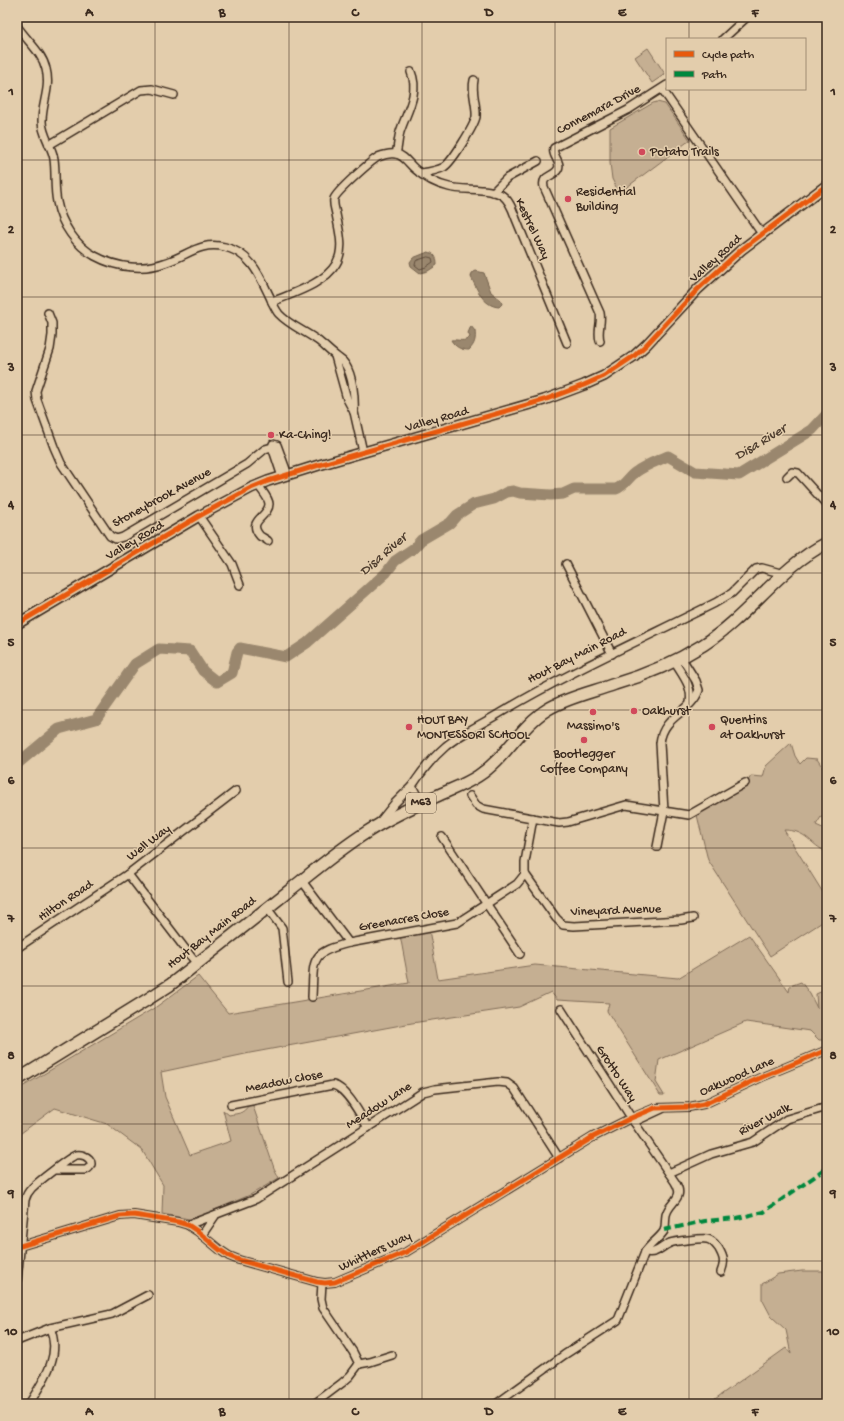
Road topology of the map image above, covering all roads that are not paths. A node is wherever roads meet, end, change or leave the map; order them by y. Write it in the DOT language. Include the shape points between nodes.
graph roads {
  1 [pos="747,17"];
  2 [pos="17,26"];
  3 [pos="724,38"];
  4 [pos="411,72"];
  5 [pos="474,80"];
  6 [pos="665,87"];
  7 [pos="667,90"];
  8 [pos="174,95"];
  9 [pos="49,145"];
  10 [pos="396,154"];
  11 [pos="538,161"];
  12 [pos="420,173"];
  13 [pos="827,185"];
  14 [pos="493,192"];
  15 [pos="762,234"];
  16 [pos="272,302"];
  17 [pos="48,313"];
  18 [pos="600,341"];
  19 [pos="568,343"];
  20 [pos="363,452"];
  21 [pos="285,476"];
  22 [pos="787,477"];
  23 [pos="258,485"];
  24 [pos="827,505"];
  25 [pos="199,516"];
  26 [pos="268,541"];
  27 [pos="827,543"];
  28 [pos="566,564"];
  29 [pos="784,574"];
  30 [pos="240,585"];
  31 [pos="17,624"];
  32 [pos="612,654"];
  33 [pos="677,659"];
  34 [pos="745,784"];
  35 [pos="412,786"];
  36 [pos="236,791"];
  37 [pos="470,796"];
  38 [pos="421,804"];
  39 [pos="664,811"];
  40 [pos="533,818"];
  41 [pos="376,826"];
  42 [pos="442,837"];
  43 [pos="657,847"];
  44 [pos="128,874"];
  45 [pos="525,874"];
  46 [pos="302,881"];
  47 [pos="487,904"];
  48 [pos="267,908"];
  49 [pos="693,918"];
  50 [pos="349,943"];
  51 [pos="17,948"];
  52 [pos="520,954"];
  53 [pos="196,964"];
  54 [pos="288,982"];
  55 [pos="312,997"];
  56 [pos="561,1009"];
  57 [pos="827,1050"];
  58 [pos="17,1080"];
  59 [pos="231,1105"];
  60 [pos="827,1108"];
  61 [pos="633,1120"];
  62 [pos="368,1128"];
  63 [pos="559,1158"];
  64 [pos="56,1170"];
  65 [pos="669,1173"];
  66 [pos="215,1216"];
  67 [pos="188,1225"];
  68 [pos="202,1235"];
  69 [pos="19,1246"];
  70 [pos="645,1252"];
  71 [pos="721,1272"];
  72 [pos="17,1281"];
  73 [pos="322,1283"];
  74 [pos="148,1295"];
  75 [pos="50,1328"];
  76 [pos="17,1341"];
  77 [pos="392,1355"];
  78 [pos="359,1364"];
  79 [pos="29,1404"];
  80 [pos="314,1404"];
  81 [pos="496,1404"];
  1 -- 3 [label="street"];
  2 -- 9 [label="street" via="38,52 46,68 48,89 42,123"];
  4 -- 10 [label="street" via="414,82 412,102 400,133"];
  5 -- 12 [label="street" via="472,88 476,116 470,130 449,163 442,168"];
  6 -- 18 [label="street, Connemara Drive" via="628,110 554,148 558,168 544,179 543,185 600,313"];
  7 -- 15 [label="street"];
  8 -- 9 [label="street" via="152,89 141,90"];
  9 -- 16 [label="street" via="54,158 58,208 67,228 87,251 116,265 140,267 167,262 201,247 225,247 243,255 253,264"];
  10 -- 12 [label="street"];
  10 -- 16 [label="street" via="376,158 336,196 334,206 342,249 332,271 326,277"];
  11 -- 14 [label="street" via="507,178"];
  12 -- 14 [label="street" via="443,186"];
  13 -- 15 [label="street, Valley Road"];
  14 -- 19 [label="street, Kestrel Way" via="503,196 509,204"];
  15 -- 20 [label="street, Valley Road" via="717,271 634,356 604,376 544,400"];
  16 -- 20 [label="street" via="281,315 318,340 335,356"];
  17 -- 21 [label="street, Stoneybrook Avenue" via="52,323 52,335 36,391 37,400 61,463 110,536 116,539 123,536 241,468 265,449 272,447"];
  20 -- 21 [label="street, Valley Road"];
  21 -- 23 [label="street, Valley Road"];
  22 -- 24 [label="street" via="792,472 798,473"];
  23 -- 25 [label="street, Valley Road"];
  23 -- 26 [label="street" via="269,504 255,526 260,536"];
  25 -- 30 [label="street" via="232,564"];
  25 -- 31 [label="street, Valley Road"];
  27 -- 29 [label="main road, Hout Bay Main Road / M63" via="809,553"];
  28 -- 32 [label="street"];
  29 -- 32 [label="street, Hout Bay Main Road" via="762,568 756,569 721,600"];
  29 -- 33 [label="main road, Hout Bay Main Road / M63" via="719,634"];
  32 -- 35 [label="street, Hout Bay Main Road" via="515,704 452,742 432,760"];
  33 -- 38 [label="main road, Hout Bay Main Road / M63" via="631,679 548,709 480,775"];
  33 -- 39 [label="street" via="691,692 690,703 665,725 661,738"];
  34 -- 39 [label="street" via="690,815"];
  35 -- 38 [label="street"];
  35 -- 41 [label="street, Hout Bay Main Road"];
  36 -- 44 [label="street, Well Way"];
  37 -- 40 [label="street" via="476,805 483,809"];
  38 -- 41 [label="main road, Hout Bay Main Road / M63"];
  39 -- 40 [label="street" via="626,805 563,823"];
  39 -- 43 [label="street"];
  40 -- 45 [label="street"];
  41 -- 46 [label="main road, Hout Bay Main Road / M63"];
  42 -- 47 [label="street"];
  44 -- 51 [label="street, Hilton Road"];
  44 -- 53 [label="street, Well Way"];
  45 -- 47 [label="street, Greenacres Close" via="517,884"];
  45 -- 49 [label="street, Vineyard Avenue" via="556,918 564,925"];
  46 -- 48 [label="main road, Hout Bay Main Road / M63"];
  46 -- 50 [label="street, Greenacres Close"];
  47 -- 50 [label="street, Greenacres Close" via="457,923"];
  47 -- 52 [label="street"];
  48 -- 53 [label="main road, Hout Bay Main Road / M63"];
  48 -- 54 [label="street" via="282,928"];
  50 -- 55 [label="street" via="325,950 316,958 313,967"];
  53 -- 58 [label="main road, Hout Bay Main Road / M63" via="145,1001"];
  56 -- 61 [label="street, Grotto Way"];
  57 -- 61 [label="street, Oakwood Lane" via="762,1076 704,1104 652,1108"];
  59 -- 62 [label="street, Meadow Close" via="333,1084 345,1092"];
  60 -- 65 [label="street, River Walk" via="787,1119 753,1142 711,1154"];
  61 -- 63 [label="street, Whittlers Way" via="593,1137"];
  61 -- 65 [label="street, Grotto Way"];
  62 -- 63 [label="street, Meadow Lane" via="427,1091 503,1082 514,1088"];
  62 -- 66 [label="street, Meadow Lane" via="264,1194"];
  63 -- 73 [label="street, Whittlers Way" via="406,1252 342,1280"];
  64 -- 69 [label="street" via="27,1194"];
  65 -- 70 [label="street, Grotto Way" via="678,1187 679,1194 667,1212 664,1230"];
  66 -- 67 [label="street, Meadow Lane"];
  66 -- 68 [label="street"];
  67 -- 68 [label="street, Whittlers Way"];
  67 -- 69 [label="street, Whittlers Way" via="124,1216"];
  68 -- 73 [label="street, Whittlers Way" via="224,1253 238,1260"];
  69 -- 72 [label="street"];
  70 -- 71 [label="street" via="656,1252 678,1241 707,1239 715,1244 724,1258"];
  70 -- 81 [label="street, Grotto Way" via="616,1322 564,1355"];
  73 -- 78 [label="street" via="323,1308 354,1352"];
  74 -- 75 [label="street" via="112,1314"];
  75 -- 76 [label="street"];
  75 -- 79 [label="street" via="54,1340 53,1360"];
  77 -- 78 [label="street"];
  78 -- 80 [label="street" via="350,1376"];
}
